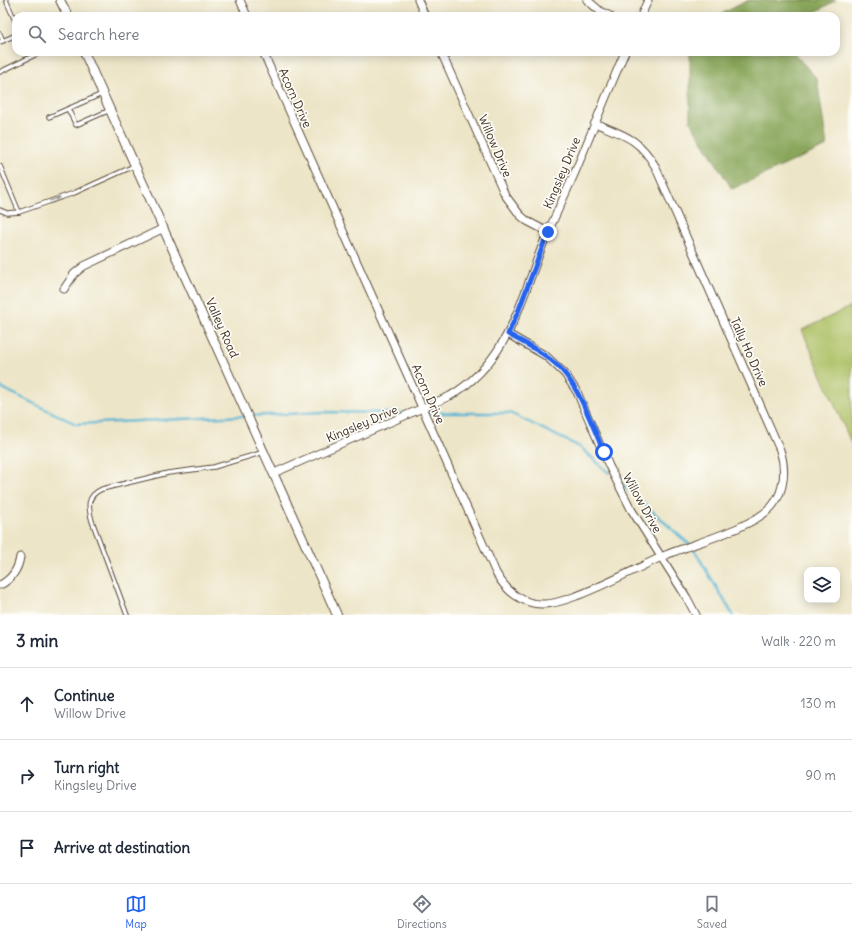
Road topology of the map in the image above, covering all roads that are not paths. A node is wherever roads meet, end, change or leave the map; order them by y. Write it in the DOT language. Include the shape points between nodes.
graph roads {
  1 [pos="6,0"];
  2 [pos="60,0"];
  3 [pos="240,0"];
  4 [pos="418,0"];
  5 [pos="587,0"];
  6 [pos="648,0"];
  7 [pos="63,12"];
  8 [pos="245,12"];
  9 [pos="423,12"];
  10 [pos="602,12"];
  11 [pos="643,12"];
  12 [pos="12,14"];
  13 [pos="0,34"];
  14 [pos="12,37"];
  15 [pos="2,42"];
  16 [pos="33,56"];
  17 [pos="86,56"];
  18 [pos="265,56"];
  19 [pos="443,56"];
  20 [pos="623,56"];
  21 [pos="0,72"];
  22 [pos="102,94"];
  23 [pos="68,109"];
  24 [pos="110,110"];
  25 [pos="49,117"];
  26 [pos="595,123"];
  27 [pos="0,166"];
  28 [pos="135,166"];
  29 [pos="0,210"];
  30 [pos="18,212"];
  31 [pos="164,228"];
  32 [pos="548,232"];
  33 [pos="64,289"];
  34 [pos="508,334"];
  35 [pos="422,409"];
  36 [pos="265,452"];
  37 [pos="274,473"];
  38 [pos="20,557"];
  39 [pos="661,557"];
  40 [pos="0,585"];
  41 [pos="127,615"];
  42 [pos="337,615"];
  43 [pos="696,615"];
  1 -- 12 [label="lane"];
  2 -- 7 [label="street"];
  3 -- 8 [label="street"];
  4 -- 9 [label="street"];
  5 -- 10 [label="street"];
  6 -- 11 [label="street"];
  13 -- 15 [label="lane"];
  14 -- 15 [label="lane"];
  16 -- 21 [label="lane"];
  17 -- 22 [label="street, Valley Road"];
  18 -- 35 [label="street, Acorn Drive"];
  19 -- 32 [label="street, Willow Drive" via="504,195 527,221"];
  20 -- 26 [label="street, Kingsley Drive"];
  22 -- 23 [label="lane"];
  22 -- 24 [label="street, Valley Road"];
  23 -- 24 [label="lane" via="76,125"];
  23 -- 25 [label="lane"];
  24 -- 28 [label="street, Valley Road"];
  26 -- 32 [label="street, Kingsley Drive"];
  26 -- 39 [label="street, Tally Ho Drive" via="636,143 644,149 655,166 783,457 783,484 769,510 734,529"];
  27 -- 30 [label="lane"];
  30 -- 28 [label="lane, one-way"];
  28 -- 31 [label="street, Valley Road"];
  29 -- 30 [label="lane" via="7,213"];
  31 -- 33 [label="street" via="84,266 74,274"];
  31 -- 36 [label="street, Valley Road"];
  32 -- 34 [label="street, Kingsley Drive"];
  34 -- 35 [label="street, Kingsley Drive" via="492,360 469,384"];
  34 -- 39 [label="street, Willow Drive" via="546,356 565,374 577,392 631,509"];
  35 -- 37 [label="street, Kingsley Drive"];
  35 -- 39 [label="street, Acorn Drive" via="496,573 504,586 520,599 535,604 565,600"];
  36 -- 37 [label="street, Valley Road"];
  36 -- 41 [label="lane" via="214,468 168,473 102,489 90,497 89,512"];
  37 -- 42 [label="street, Valley Road"];
  38 -- 40 [label="street" via="14,574"];
  39 -- 43 [label="street, Willow Drive"];
}
